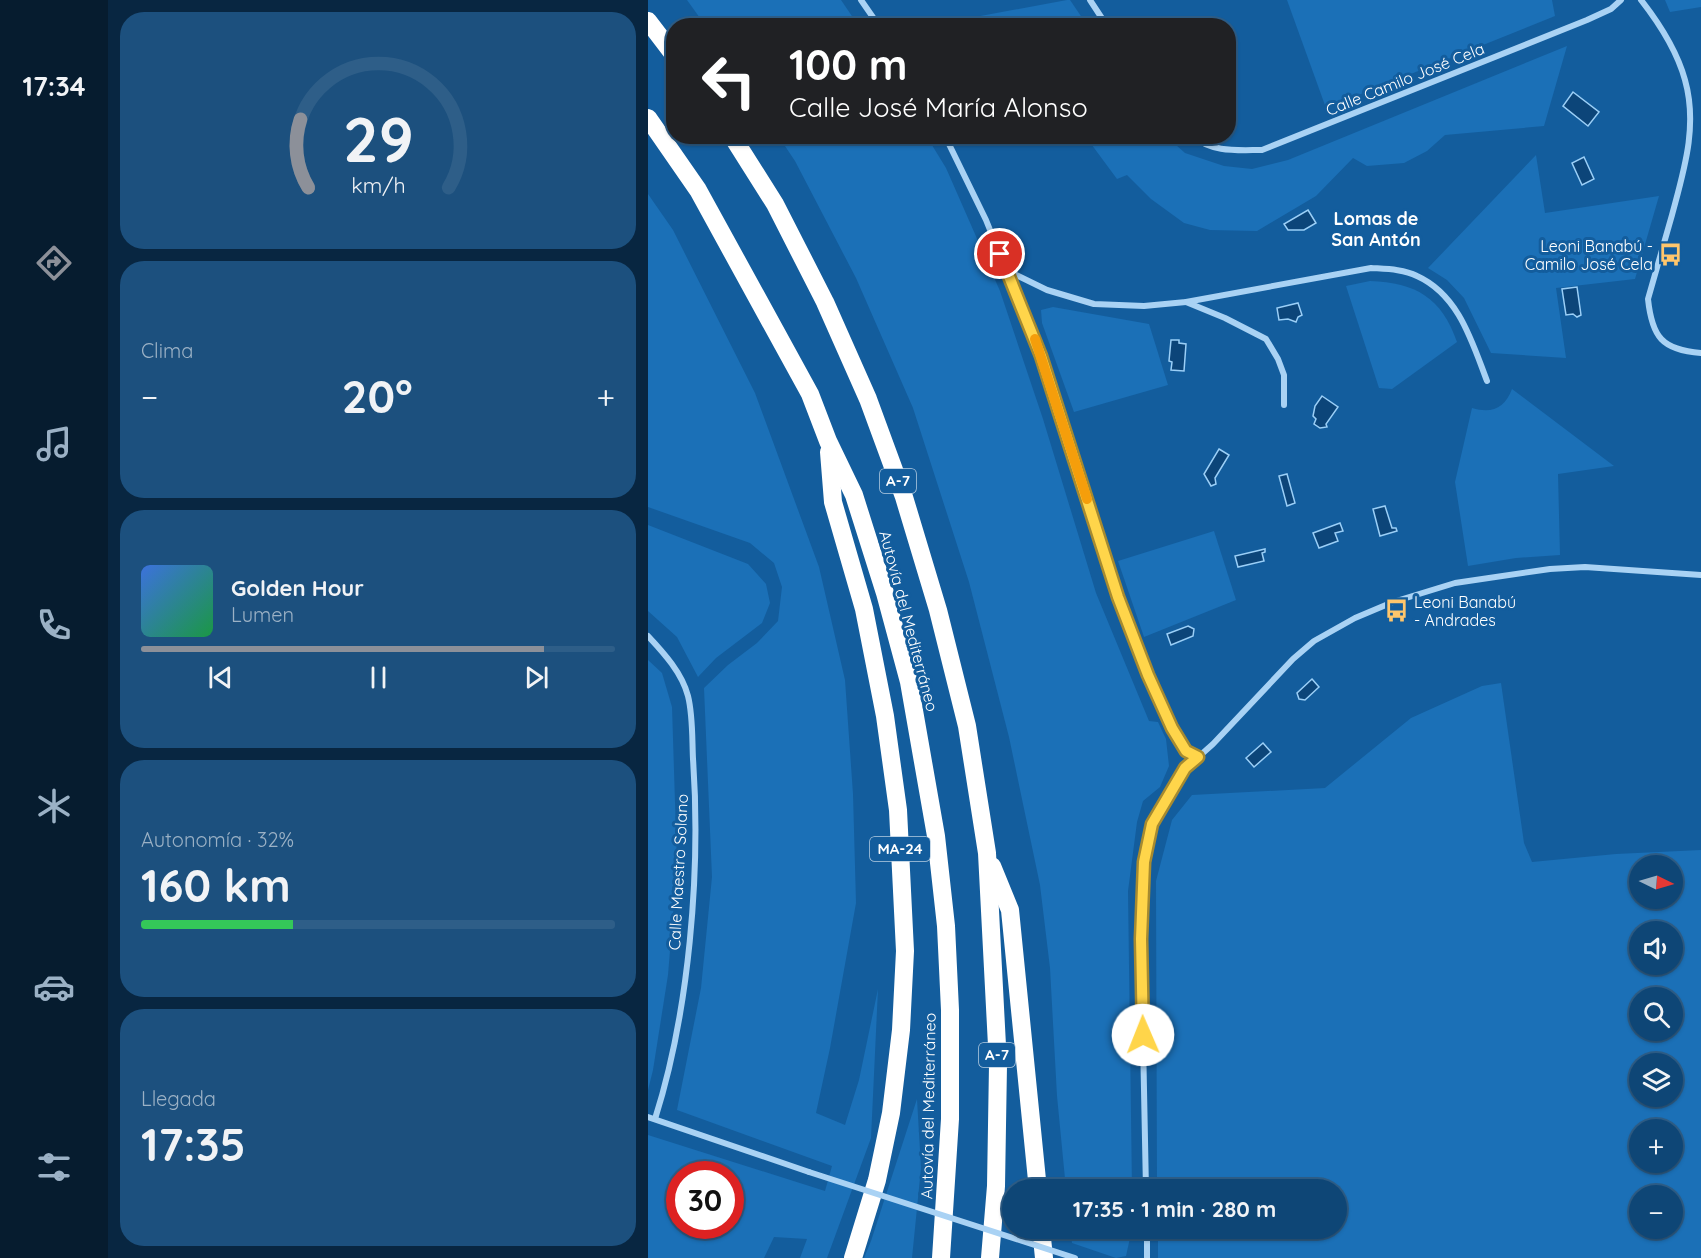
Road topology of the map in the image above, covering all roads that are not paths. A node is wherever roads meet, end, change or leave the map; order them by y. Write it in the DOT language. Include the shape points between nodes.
graph roads {
  1 [pos="861,0"];
  2 [pos="1090,0"];
  3 [pos="1621,0"];
  4 [pos="1641,0"];
  5 [pos="873,18"];
  6 [pos="1102,18"];
  7 [pos="648,21"];
  8 [pos="666,45"];
  9 [pos="648,118"];
  10 [pos="666,144"];
  11 [pos="666,144"];
  12 [pos="737,144"];
  13 [pos="949,144"];
  14 [pos="1204,144"];
  15 [pos="1007,270"];
  16 [pos="1186,302"];
  17 [pos="1701,354"];
  18 [pos="1487,381"];
  19 [pos="1284,405"];
  20 [pos="828,441"];
  21 [pos="1701,575"];
  22 [pos="648,636"];
  23 [pos="1198,757"];
  24 [pos="987,853"];
  25 [pos="652,1118"];
  26 [pos="1037,1179"];
  27 [pos="1146,1179"];
  28 [pos="1042,1239"];
  29 [pos="1147,1239"];
  30 [pos="853,1258"];
  31 [pos="941,1258"];
  32 [pos="990,1258"];
  33 [pos="1044,1258"];
  34 [pos="1075,1258"];
  35 [pos="1147,1258"];
  1 -- 5 [label="street"];
  2 -- 6 [label="street"];
  3 -- 14 [label="street, Calle Camilo José Cela" via="1587,20 1262,150 1228,151"];
  4 -- 17 [label="street" via="1678,61 1687,89 1691,133 1648,299 1650,315 1662,342 1675,350"];
  7 -- 8 [label="highway"];
  9 -- 10 [label="highway, Autovía del Mediterráneo"];
  11 -- 20 [label="highway, Autovía del Mediterráneo" via="698,190 810,394"];
  12 -- 24 [label="highway, Autovía del Mediterráneo / A-7" via="774,204 825,302 868,399 904,497 967,726"];
  13 -- 15 [label="street"];
  15 -- 16 [label="street" via="1047,290 1094,304 1144,306"];
  15 -- 23 [label="street" via="1041,356 1118,597 1148,675 1186,751"];
  16 -- 18 [label="street" via="1371,268 1405,272 1437,288 1450,302 1466,327"];
  16 -- 19 [label="street" via="1266,339 1284,375"];
  20 -- 30 [label="highway, MA-24" via="833,502 864,609 885,716 898,810 905,951 902,1030 891,1113 877,1180"];
  20 -- 31 [label="highway, Autovía del Mediterráneo" via="854,495 894,626 909,682 936,836 950,1010 950,1119"];
  21 -- 23 [label="street" via="1585,567 1550,569 1455,583 1393,602 1314,641"];
  22 -- 25 [label="street, Calle Maestro Solano" via="678,672 688,695 696,796 689,944 677,1032 668,1075"];
  23 -- 27 [label="street" via="1185,768 1152,824 1144,862 1141,939"];
  24 -- 26 [label="highway" via="1010,910"];
  24 -- 32 [label="highway, Autovía del Mediterráneo / A-7" via="998,1065 996,1186"];
  25 -- 34 [label="street, bridge"];
  28 -- 33 [label="highway"];
  29 -- 35 [label="street"];
}
